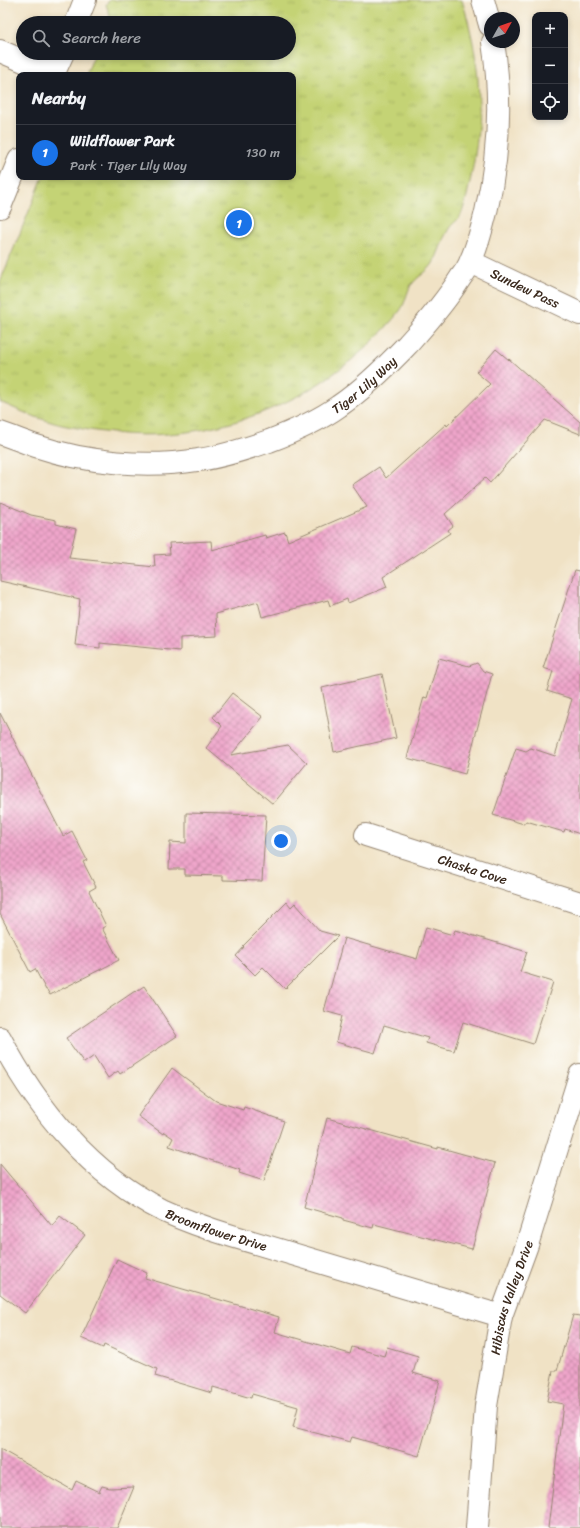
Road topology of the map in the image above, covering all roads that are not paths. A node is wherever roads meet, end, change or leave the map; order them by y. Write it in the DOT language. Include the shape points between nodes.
graph roads {
  1 [pos="85,0"];
  2 [pos="483,0"];
  3 [pos="486,12"];
  4 [pos="79,16"];
  5 [pos="494,48"];
  6 [pos="0,51"];
  7 [pos="16,58"];
  8 [pos="20,60"];
  9 [pos="60,60"];
  10 [pos="46,72"];
  11 [pos="54,72"];
  12 [pos="16,167"];
  13 [pos="0,207"];
  14 [pos="471,262"];
  15 [pos="580,314"];
  16 [pos="0,433"];
  17 [pos="366,835"];
  18 [pos="580,903"];
  19 [pos="0,1038"];
  20 [pos="580,1075"];
  21 [pos="501,1316"];
  22 [pos="477,1528"];
  1 -- 4 [label="street"];
  2 -- 3 [label="street"];
  5 -- 14 [label="street, Tiger Lily Way" via="499,102 496,156 481,231"];
  6 -- 7 [label="street"];
  8 -- 10 [label="street"];
  9 -- 11 [label="street"];
  12 -- 13 [label="street"];
  14 -- 15 [label="street, Sundew Pass"];
  14 -- 16 [label="street, Tiger Lily Way" via="454,290 399,354 366,385 339,406 315,420 264,443 198,460 127,463 67,454"];
  17 -- 18 [label="street, Chaska Cove"];
  19 -- 21 [label="street, Broomflower Drive" via="35,1097 60,1129 87,1157 136,1195 193,1223 232,1236"];
  20 -- 21 [label="street, Hibiscus Valley Drive" via="527,1245"];
  21 -- 22 [label="street, Hibiscus Valley Drive" via="486,1406"];
}
